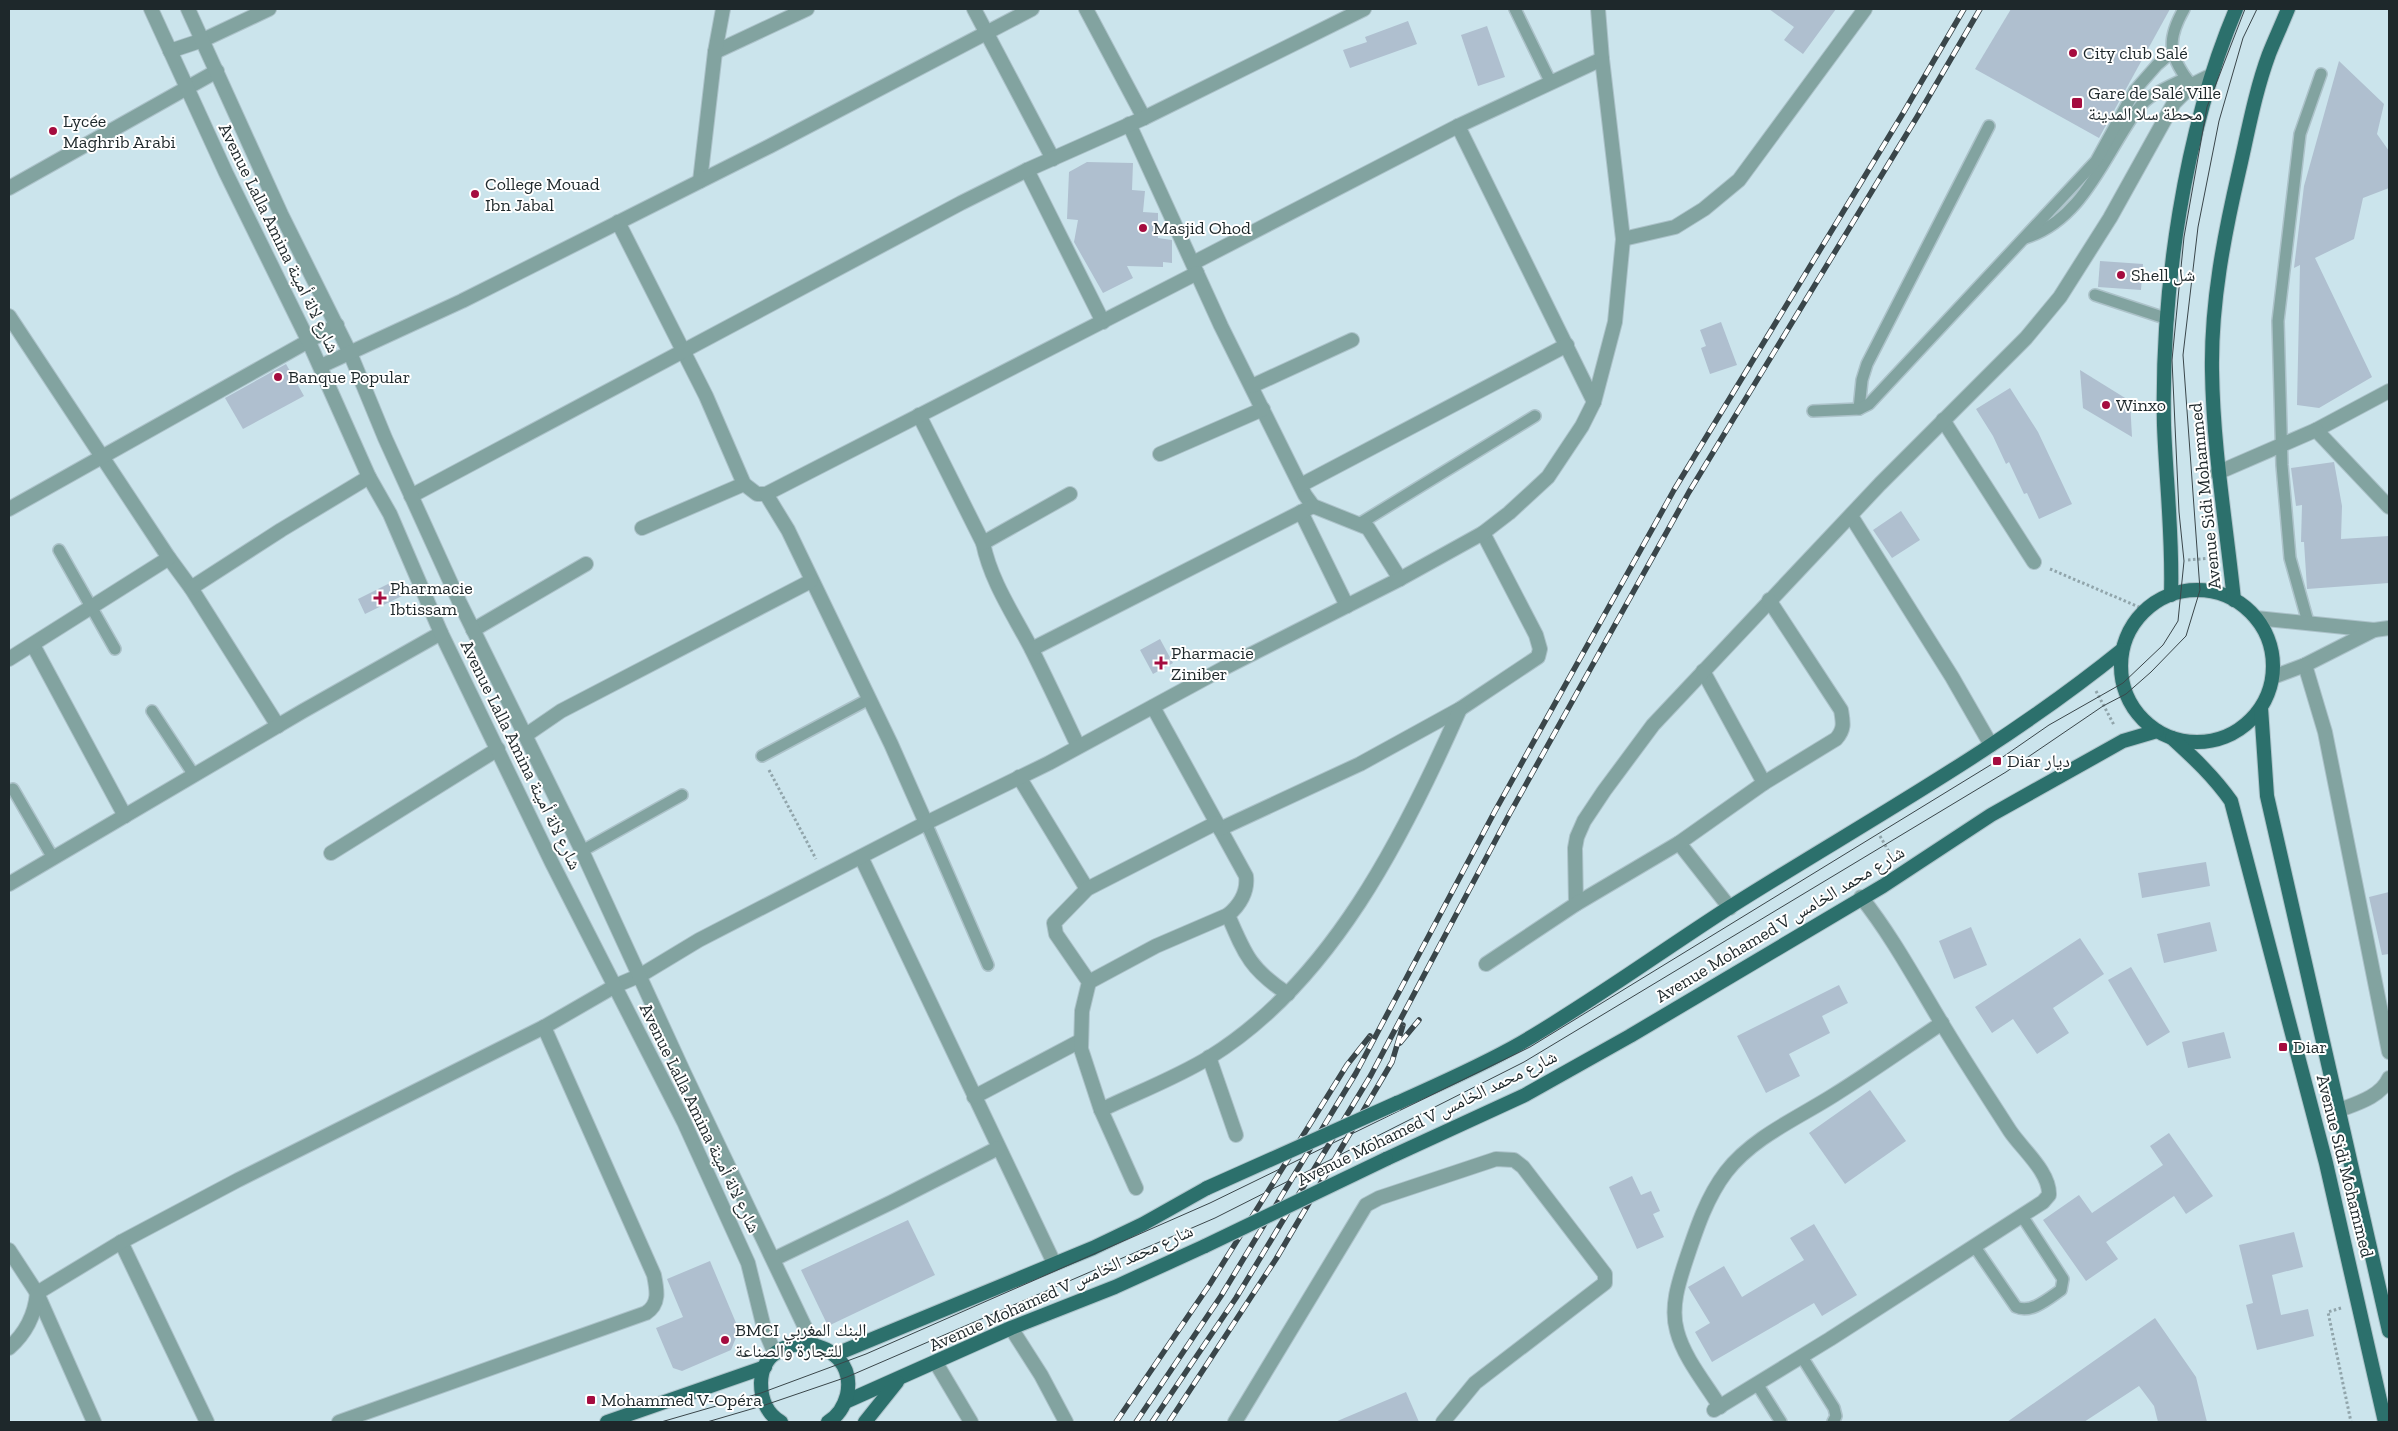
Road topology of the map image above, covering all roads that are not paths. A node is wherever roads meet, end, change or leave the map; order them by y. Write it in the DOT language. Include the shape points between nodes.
graph roads {
  1 [pos="152,9"];
  2 [pos="188,9"];
  3 [pos="269,9"];
  4 [pos="723,9"];
  5 [pos="807,9"];
  6 [pos="974,9"];
  7 [pos="1032,9"];
  8 [pos="1086,9"];
  9 [pos="1364,9"];
  10 [pos="1515,9"];
  11 [pos="1598,9"];
  12 [pos="1865,9"];
  13 [pos="2184,9"];
  14 [pos="2236,9"];
  15 [pos="2288,9"];
  16 [pos="985,33"];
  17 [pos="203,40"];
  18 [pos="170,51"];
  19 [pos="715,52"];
  20 [pos="2172,52"];
  21 [pos="1602,59"];
  22 [pos="217,71"];
  23 [pos="2321,74"];
  24 [pos="2210,76"];
  25 [pos="2189,81"];
  26 [pos="1551,83"];
  27 [pos="187,89"];
  28 [pos="1144,118"];
  29 [pos="1129,124"];
  30 [pos="1458,126"];
  31 [pos="1989,126"];
  32 [pos="1053,159"];
  33 [pos="1027,170"];
  34 [pos="700,182"];
  35 [pos="9,188"];
  36 [pos="618,222"];
  37 [pos="2024,238"];
  38 [pos="1623,239"];
  39 [pos="1195,268"];
  40 [pos="2095,295"];
  41 [pos="9,316"];
  42 [pos="2168,319"];
  43 [pos="1103,322"];
  44 [pos="336,325"];
  45 [pos="308,340"];
  46 [pos="1352,340"];
  47 [pos="1567,345"];
  48 [pos="683,352"];
  49 [pos="350,353"];
  50 [pos="320,366"];
  51 [pos="1252,386"];
  52 [pos="2389,391"];
  53 [pos="1594,402"];
  54 [pos="1263,409"];
  55 [pos="1859,409"];
  56 [pos="1813,411"];
  57 [pos="919,415"];
  58 [pos="1535,416"];
  59 [pos="1943,420"];
  60 [pos="2316,430"];
  61 [pos="2282,445"];
  62 [pos="1160,454"];
  63 [pos="102,456"];
  64 [pos="2217,473"];
  65 [pos="369,477"];
  66 [pos="744,484"];
  67 [pos="1301,485"];
  68 [pos="766,494"];
  69 [pos="1070,494"];
  70 [pos="411,496"];
  71 [pos="2389,507"];
  72 [pos="9,509"];
  73 [pos="1307,509"];
  74 [pos="1851,516"];
  75 [pos="1359,524"];
  76 [pos="642,528"];
  77 [pos="1483,533"];
  78 [pos="983,543"];
  79 [pos="59,550"];
  80 [pos="168,558"];
  81 [pos="2034,562"];
  82 [pos="586,564"];
  83 [pos="1400,579"];
  84 [pos="811,581"];
  85 [pos="192,588"];
  86 [pos="2171,595"];
  87 [pos="1769,600"];
  88 [pos="2234,600"];
  89 [pos="1347,606"];
  90 [pos="90,608"];
  91 [pos="2256,618"];
  92 [pos="2308,622"];
  93 [pos="2389,628"];
  94 [pos="473,630"];
  95 [pos="2374,630"];
  96 [pos="441,633"];
  97 [pos="33,645"];
  98 [pos="115,649"];
  99 [pos="1032,649"];
  100 [pos="2122,650"];
  101 [pos="9,659"];
  102 [pos="2305,665"];
  103 [pos="1703,671"];
  104 [pos="2273,677"];
  105 [pos="869,699"];
  106 [pos="1153,707"];
  107 [pos="2261,708"];
  108 [pos="1460,709"];
  109 [pos="152,711"];
  110 [pos="278,726"];
  111 [pos="2157,731"];
  112 [pos="526,736"];
  113 [pos="2172,738"];
  114 [pos="1078,746"];
  115 [pos="1991,746"];
  116 [pos="498,749"];
  117 [pos="762,756"];
  118 [pos="194,775"];
  119 [pos="1019,777"];
  120 [pos="1764,782"];
  121 [pos="13,789"];
  122 [pos="682,795"];
  123 [pos="124,816"];
  124 [pos="926,823"];
  125 [pos="1218,826"];
  126 [pos="1679,843"];
  127 [pos="582,850"];
  128 [pos="331,853"];
  129 [pos="861,857"];
  130 [pos="53,858"];
  131 [pos="9,884"];
  132 [pos="1087,889"];
  133 [pos="1861,897"];
  134 [pos="1576,904"];
  135 [pos="1730,908"];
  136 [pos="1228,915"];
  137 [pos="1486,964"];
  138 [pos="988,965"];
  139 [pos="641,975"];
  140 [pos="1089,982"];
  141 [pos="615,986"];
  142 [pos="1288,994"];
  143 [pos="1942,1023"];
  144 [pos="544,1027"];
  145 [pos="1080,1042"];
  146 [pos="2389,1052"];
  147 [pos="1209,1057"];
  148 [pos="2389,1078"];
  149 [pos="2384,1090"];
  150 [pos="974,1097"];
  151 [pos="1101,1110"];
  152 [pos="2337,1111"];
  153 [pos="1236,1135"];
  154 [pos="998,1148"];
  155 [pos="1136,1188"];
  156 [pos="2022,1216"];
  157 [pos="121,1242"];
  158 [pos="1974,1247"];
  159 [pos="9,1250"];
  160 [pos="774,1259"];
  161 [pos="1054,1263"];
  162 [pos="36,1293"];
  163 [pos="1011,1328"];
  164 [pos="2389,1331"];
  165 [pos="814,1344"];
  166 [pos="9,1348"];
  167 [pos="775,1354"];
  168 [pos="834,1354"];
  169 [pos="1802,1357"];
  170 [pos="936,1362"];
  171 [pos="765,1368"];
  172 [pos="900,1379"];
  173 [pos="1757,1384"];
  174 [pos="845,1402"];
  175 [pos="831,1421"];
  176 [pos="94,1422"];
  177 [pos="207,1422"];
  178 [pos="339,1422"];
  179 [pos="607,1422"];
  180 [pos="781,1422"];
  181 [pos="865,1422"];
  182 [pos="971,1422"];
  183 [pos="1066,1422"];
  184 [pos="1235,1422"];
  185 [pos="1443,1422"];
  186 [pos="1781,1422"];
  187 [pos="1833,1422"];
  188 [pos="2385,1422"];
  1 -- 18 [label="street, Avenue Lalla Amina شارع لالة أمينة"];
  2 -- 17 [label="street, Avenue Lalla Amina شارع لالة أمينة"];
  3 -- 17 [label="street"];
  4 -- 19 [label="street"];
  5 -- 19 [label="street"];
  6 -- 16 [label="street"];
  7 -- 16 [label="street"];
  8 -- 28 [label="street"];
  9 -- 28 [label="street"];
  10 -- 26 [label="lane"];
  11 -- 21 [label="street"];
  12 -- 38 [label="street" via="1739,180 1704,210 1675,227"];
  13 -- 20 [label="lane" via="2174,26"];
  14 -- 24 [label="main road, Avenue Sidi Mohammed"];
  15 -- 64 [label="main road, Avenue Sidi Mohammed" via="2268,55 2254,105 2220,263 2212,369"];
  16 -- 32 [label="street"];
  16 -- 34 [label="street"];
  17 -- 18 [label="street"];
  17 -- 22 [label="street, Avenue Lalla Amina شارع لالة أمينة"];
  18 -- 27 [label="street, Avenue Lalla Amina شارع لالة أمينة"];
  19 -- 34 [label="street"];
  20 -- 25 [label="lane"];
  20 -- 37 [label="lane" via="2135,90 2096,161"];
  21 -- 26 [label="street"];
  21 -- 38 [label="street"];
  22 -- 27 [label="street"];
  22 -- 44 [label="street, Avenue Lalla Amina شارع لالة أمينة" via="281,214"];
  23 -- 61 [label="lane" via="2300,134 2278,321"];
  24 -- 25 [label="street"];
  24 -- 42 [label="main road, Avenue Sidi Mohammed" via="2186,181"];
  25 -- 37 [label="lane" via="2160,91 2139,107 2098,176 2051,227"];
  25 -- 59 [label="street" via="2060,297 2026,338"];
  26 -- 30 [label="street"];
  27 -- 35 [label="street"];
  27 -- 45 [label="street, Avenue Lalla Amina شارع لالة أمينة"];
  28 -- 29 [label="street"];
  29 -- 32 [label="street"];
  29 -- 39 [label="street"];
  30 -- 39 [label="street"];
  30 -- 47 [label="street"];
  31 -- 55 [label="lane" via="1867,364"];
  32 -- 33 [label="street"];
  33 -- 43 [label="street"];
  33 -- 48 [label="street"];
  34 -- 36 [label="street"];
  36 -- 48 [label="street"];
  36 -- 49 [label="street"];
  37 -- 55 [label="lane" via="1869,404"];
  38 -- 53 [label="street" via="1615,322"];
  39 -- 43 [label="street"];
  39 -- 51 [label="street"];
  40 -- 42 [label="lane"];
  41 -- 63 [label="street"];
  42 -- 86 [label="main road, Avenue Sidi Mohammed" via="2164,425"];
  43 -- 57 [label="street"];
  44 -- 45 [label="street"];
  44 -- 49 [label="street, Avenue Lalla Amina شارع لالة أمينة"];
  45 -- 50 [label="street, Avenue Lalla Amina شارع لالة أمينة"];
  45 -- 63 [label="street"];
  46 -- 51 [label="street"];
  47 -- 53 [label="street"];
  47 -- 67 [label="street"];
  48 -- 66 [label="street"];
  48 -- 70 [label="street"];
  49 -- 50 [label="street"];
  49 -- 70 [label="street, Avenue Lalla Amina شارع لالة أمينة"];
  50 -- 65 [label="street, Avenue Lalla Amina شارع لالة أمينة"];
  51 -- 54 [label="street"];
  52 -- 60 [label="street"];
  53 -- 77 [label="street" via="1548,477"];
  54 -- 62 [label="street"];
  54 -- 67 [label="street"];
  55 -- 56 [label="lane"];
  57 -- 68 [label="street"];
  57 -- 78 [label="street"];
  58 -- 75 [label="lane"];
  59 -- 74 [label="street"];
  59 -- 81 [label="street"];
  60 -- 61 [label="street"];
  60 -- 71 [label="street"];
  61 -- 64 [label="street"];
  61 -- 92 [label="lane" via="2290,558"];
  63 -- 72 [label="street"];
  63 -- 80 [label="street"];
  64 -- 88 [label="main road, Avenue Sidi Mohammed"];
  65 -- 85 [label="street"];
  65 -- 96 [label="street, Avenue Lalla Amina شارع لالة أمينة" via="390,514"];
  66 -- 68 [label="street" via="757,494"];
  66 -- 76 [label="street"];
  67 -- 73 [label="street"];
  68 -- 84 [label="street" via="788,530"];
  69 -- 78 [label="street"];
  70 -- 94 [label="street, Avenue Lalla Amina شارع لالة أمينة"];
  73 -- 75 [label="street"];
  73 -- 89 [label="street"];
  73 -- 99 [label="street"];
  74 -- 87 [label="street"];
  74 -- 115 [label="street" via="1952,677"];
  75 -- 83 [label="street" via="1368,528"];
  77 -- 83 [label="street"];
  77 -- 108 [label="street" via="1536,636 1540,652 1532,663"];
  78 -- 99 [label="street" via="1001,592"];
  79 -- 90 [label="lane"];
  80 -- 85 [label="street"];
  80 -- 90 [label="street"];
  82 -- 94 [label="street"];
  83 -- 89 [label="street"];
  84 -- 105 [label="street"];
  84 -- 112 [label="street" via="561,712"];
  85 -- 110 [label="street"];
  86 -- 88 [label="main road" via="2200,590"];
  86 -- 100 [label="main road" via="2146,610 2131,628"];
  87 -- 103 [label="street"];
  87 -- 120 [label="street" via="1841,710 1844,723 1836,738"];
  88 -- 91 [label="main road"];
  89 -- 106 [label="street"];
  90 -- 97 [label="street"];
  90 -- 98 [label="lane"];
  91 -- 92 [label="street"];
  91 -- 104 [label="main road" via="2267,636 2273,656"];
  92 -- 95 [label="street"];
  93 -- 95 [label="street"];
  94 -- 112 [label="street, Avenue Lalla Amina شارع لالة أمينة"];
  95 -- 102 [label="street"];
  96 -- 110 [label="street"];
  96 -- 116 [label="street, Avenue Lalla Amina شارع لالة أمينة"];
  97 -- 101 [label="street"];
  97 -- 123 [label="street"];
  99 -- 114 [label="street"];
  100 -- 111 [label="main road" via="2121,667 2126,694 2139,715"];
  100 -- 115 [label="main road, Avenue Mohamed V شارع محمد الخامس"];
  102 -- 104 [label="street"];
  102 -- 146 [label="street" via="2326,732"];
  103 -- 120 [label="street"];
  103 -- 134 [label="street" via="1654,726 1584,821 1575,848"];
  104 -- 107 [label="main road"];
  105 -- 117 [label="lane"];
  105 -- 124 [label="street"];
  106 -- 114 [label="street"];
  106 -- 125 [label="street"];
  107 -- 113 [label="main road" via="2239,730 2218,740 2195,742"];
  107 -- 152 [label="main road, Avenue Sidi Mohammed" via="2267,796"];
  108 -- 125 [label="street" via="1360,764"];
  108 -- 142 [label="street" via="1424,790 1366,895"];
  109 -- 118 [label="lane"];
  110 -- 118 [label="street"];
  111 -- 113 [label="main road"];
  111 -- 133 [label="main road, Avenue Mohamed V شارع محمد الخامس" via="2123,741 1991,815"];
  112 -- 127 [label="street, Avenue Lalla Amina شارع لالة أمينة"];
  113 -- 188 [label="main road, Avenue Sidi Mohammed" via="2200,763 2231,801 2284,996"];
  114 -- 119 [label="street"];
  115 -- 135 [label="main road, Avenue Mohamed V شارع محمد الخامس"];
  116 -- 128 [label="street"];
  116 -- 141 [label="street, Avenue Lalla Amina شارع لالة أمينة"];
  118 -- 123 [label="street"];
  119 -- 124 [label="street"];
  119 -- 132 [label="street"];
  120 -- 126 [label="street"];
  121 -- 130 [label="lane"];
  122 -- 127 [label="lane"];
  123 -- 130 [label="street"];
  124 -- 129 [label="street"];
  124 -- 138 [label="lane"];
  125 -- 132 [label="street"];
  125 -- 136 [label="street" via="1242,865 1248,886"];
  126 -- 134 [label="street"];
  126 -- 135 [label="street"];
  127 -- 139 [label="street, Avenue Lalla Amina شارع لالة أمينة"];
  129 -- 139 [label="street" via="700,940"];
  129 -- 150 [label="street"];
  130 -- 131 [label="street"];
  132 -- 140 [label="street" via="1054,925 1072,961"];
  133 -- 143 [label="street" via="1886,928"];
  133 -- 163 [label="main road, Avenue Mohamed V شارع محمد الخامس, bridge" via="1525,1095 1115,1287"];
  134 -- 137 [label="street"];
  135 -- 161 [label="main road, Avenue Mohamed V شارع محمد الخامس, bridge" via="1522,1042 1453,1078 1207,1188 1143,1224"];
  136 -- 140 [label="street" via="1156,946"];
  136 -- 142 [label="street" via="1252,966"];
  139 -- 141 [label="street"];
  139 -- 160 [label="street, Avenue Lalla Amina شارع لالة أمينة" via="684,1073"];
  140 -- 145 [label="street" via="1082,1011"];
  141 -- 144 [label="street"];
  141 -- 167 [label="street, Avenue Lalla Amina شارع لالة أمينة" via="684,1122 748,1263 764,1328"];
  142 -- 147 [label="street" via="1270,1013"];
  143 -- 156 [label="street" via="2048,1184 2048,1197"];
  143 -- 173 [label="street" via="1745,1152 1712,1193 1699,1219 1678,1285 1674,1315 1677,1334 1717,1409"];
  144 -- 157 [label="street"];
  144 -- 178 [label="street" via="654,1275 656,1303 646,1313"];
  145 -- 150 [label="street"];
  145 -- 151 [label="street"];
  147 -- 151 [label="street"];
  147 -- 153 [label="street"];
  148 -- 149 [label="street, Avenue Sidi Mohammed"];
  149 -- 152 [label="street, Avenue Sidi Mohammed"];
  150 -- 154 [label="street"];
  151 -- 155 [label="street"];
  152 -- 164 [label="main road, Avenue Sidi Mohammed"];
  154 -- 160 [label="street"];
  154 -- 161 [label="street"];
  156 -- 158 [label="street"];
  156 -- 158 [label="lane" via="2063,1279 2061,1290 2046,1300 2028,1309 2016,1306"];
  157 -- 162 [label="street"];
  157 -- 177 [label="street"];
  158 -- 169 [label="street"];
  159 -- 162 [label="street"];
  160 -- 165 [label="street, Avenue Lalla Amina شارع لالة أمينة"];
  161 -- 168 [label="main road, Avenue Mohamed V شارع محمد الخامس"];
  162 -- 166 [label="street" via="33,1316 22,1336"];
  162 -- 176 [label="street"];
  163 -- 170 [label="main road, Avenue Mohamed V شارع محمد الخامس"];
  163 -- 183 [label="street"];
  165 -- 167 [label="main road" via="800,1343"];
  165 -- 168 [label="main road"];
  167 -- 171 [label="main road"];
  168 -- 174 [label="main road" via="847,1377"];
  169 -- 173 [label="street"];
  169 -- 187 [label="lane" via="1834,1408 1836,1416"];
  170 -- 172 [label="main road, Avenue Mohamed V شارع محمد الخامس"];
  170 -- 182 [label="street"];
  171 -- 179 [label="main road"];
  171 -- 180 [label="main road" via="761,1392 765,1405"];
  172 -- 174 [label="main road, Avenue Mohamed V شارع محمد الخامس"];
  172 -- 181 [label="main road"];
  173 -- 186 [label="lane"];
  174 -- 175 [label="main road"];
  184 -- 185 [label="street" via="1366,1205 1496,1159 1514,1160 1523,1167 1607,1279 1475,1383"];
}
